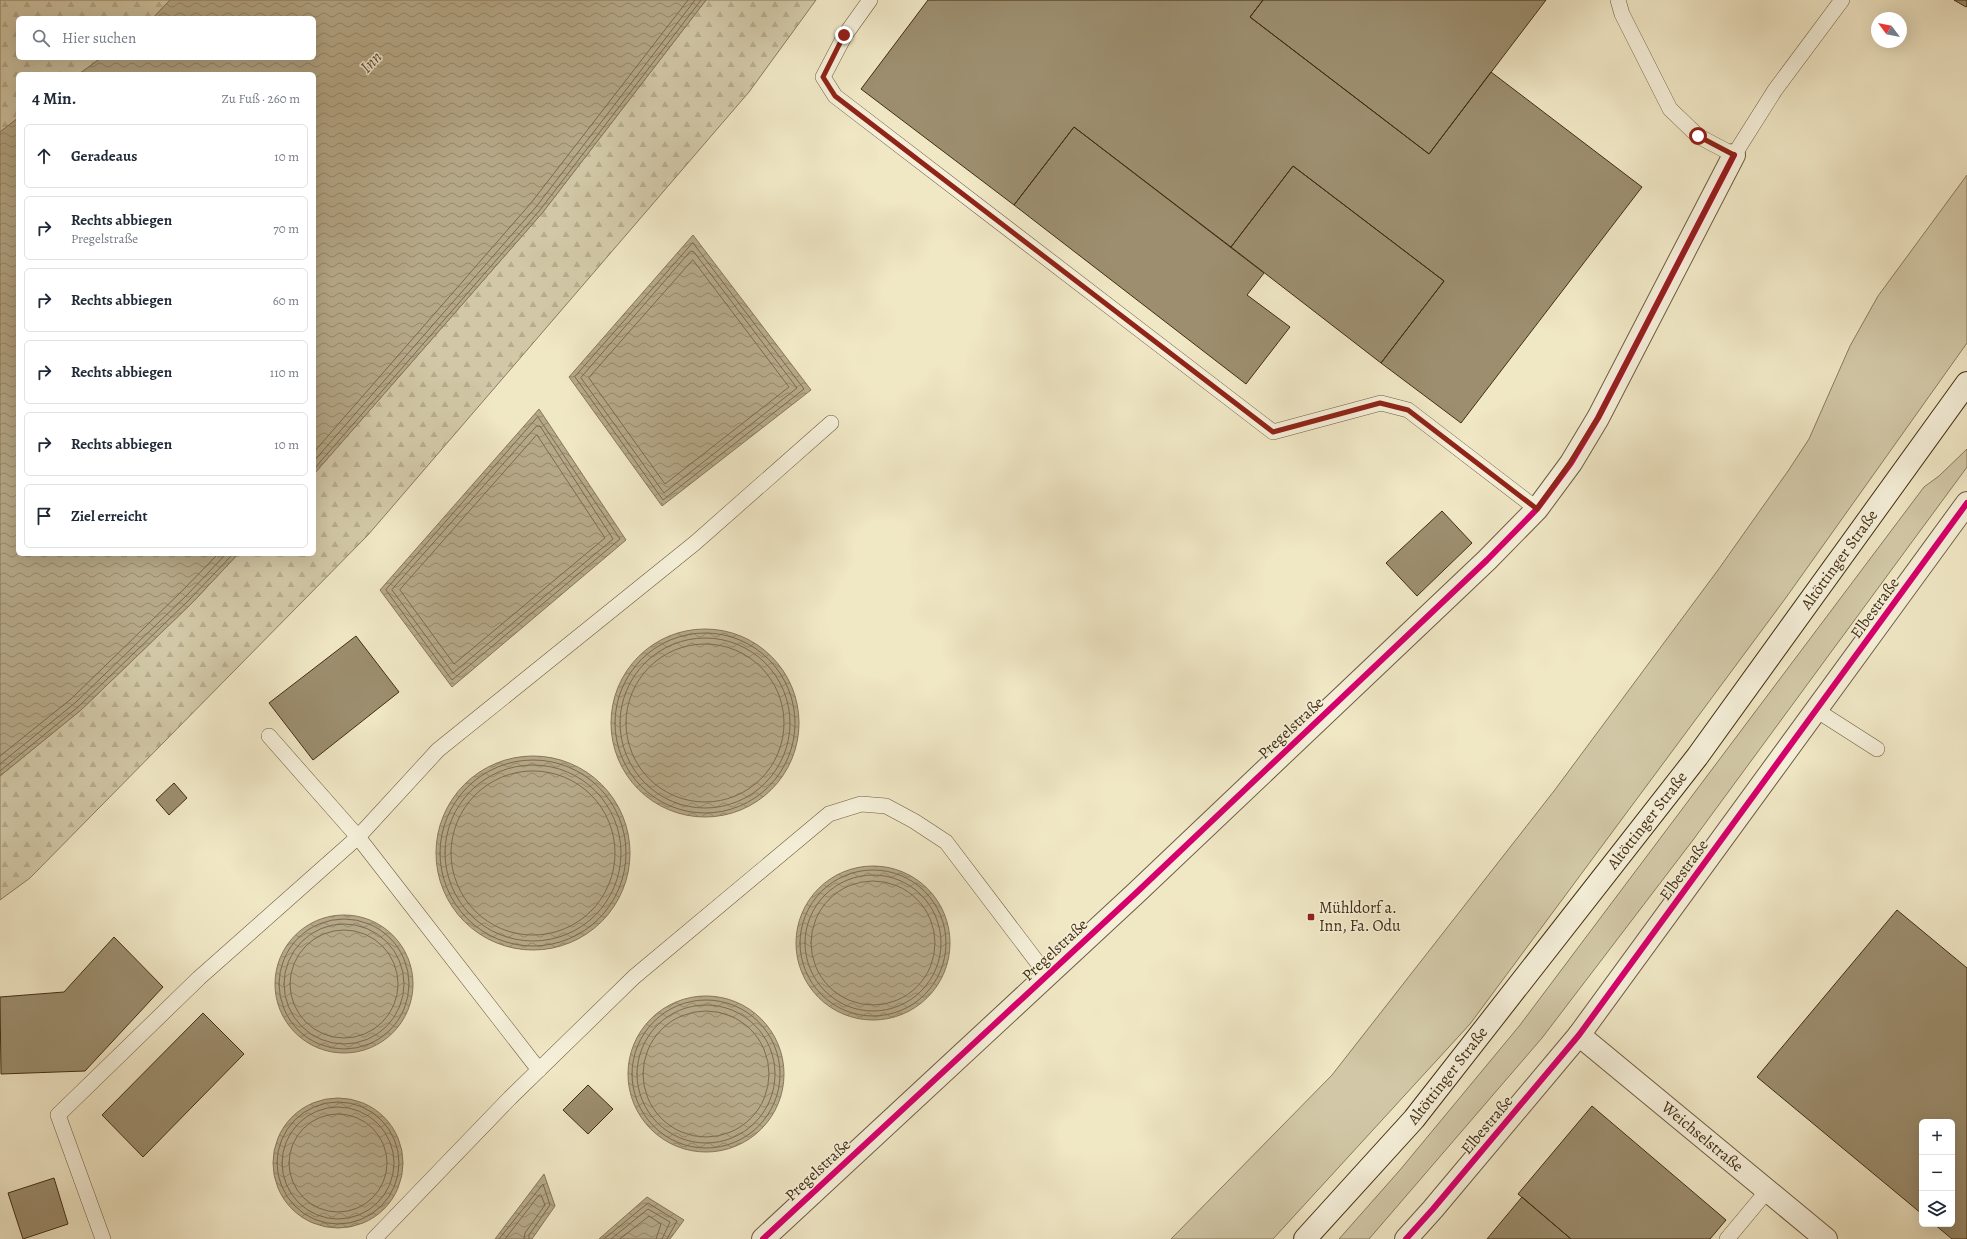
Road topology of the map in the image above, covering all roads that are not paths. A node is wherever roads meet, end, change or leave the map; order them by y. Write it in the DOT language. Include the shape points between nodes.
graph roads {
  1 [pos="870,0"];
  2 [pos="1618,0"];
  3 [pos="1842,0"];
  4 [pos="1734,155"];
  5 [pos="1967,383"];
  6 [pos="831,423"];
  7 [pos="1967,503"];
  8 [pos="1537,509"];
  9 [pos="1816,710"];
  10 [pos="269,736"];
  11 [pos="1877,749"];
  12 [pos="358,837"];
  13 [pos="1048,975"];
  14 [pos="1579,1035"];
  15 [pos="539,1070"];
  16 [pos="1767,1191"];
  17 [pos="103,1239"];
  18 [pos="374,1239"];
  19 [pos="763,1239"];
  20 [pos="1305,1239"];
  21 [pos="1406,1239"];
  22 [pos="1727,1239"];
  23 [pos="1826,1239"];
  1 -- 8 [label="lane" via="844,35 823,77 835,96 1273,432 1380,403 1408,410"];
  2 -- 4 [label="lane" via="1622,14 1670,108 1698,136"];
  3 -- 4 [label="lane" via="1775,90"];
  4 -- 8 [label="street, Pregelstraße" via="1598,418"];
  5 -- 20 [label="street, Altöttinger Straße" via="1697,757 1414,1119"];
  6 -- 12 [label="lane" via="695,543 438,750"];
  7 -- 9 [label="street, Elbestraße"];
  8 -- 13 [label="street, Pregelstraße" via="1488,560"];
  9 -- 11 [label="lane"];
  9 -- 14 [label="street, Elbestraße"];
  10 -- 12 [label="lane"];
  12 -- 15 [label="lane"];
  12 -- 17 [label="lane" via="198,978 58,1115"];
  13 -- 15 [label="lane" via="946,842 886,806 861,804 829,814 818,823 634,977"];
  13 -- 19 [label="street, Pregelstraße"];
  14 -- 16 [label="street, Weichselstraße"];
  14 -- 21 [label="street, Elbestraße"];
  15 -- 18 [label="lane"];
  16 -- 22 [label="lane"];
  16 -- 23 [label="street, Weichselstraße"];
}
